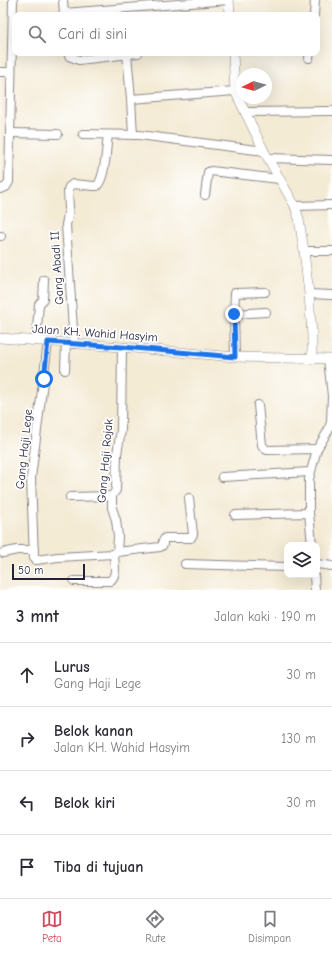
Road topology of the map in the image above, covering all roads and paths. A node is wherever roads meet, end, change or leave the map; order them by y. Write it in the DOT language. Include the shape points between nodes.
graph roads {
  1 [pos="13,0"];
  2 [pos="63,0"];
  3 [pos="229,0"];
  4 [pos="316,0"];
  5 [pos="172,2"];
  6 [pos="13,12"];
  7 [pos="64,12"];
  8 [pos="82,12"];
  9 [pos="230,12"];
  10 [pos="314,12"];
  11 [pos="12,36"];
  12 [pos="69,56"];
  13 [pos="111,56"];
  14 [pos="127,56"];
  15 [pos="233,56"];
  16 [pos="0,72"];
  17 [pos="11,72"];
  18 [pos="235,91"];
  19 [pos="131,99"];
  20 [pos="245,112"];
  21 [pos="332,112"];
  22 [pos="11,133"];
  23 [pos="58,134"];
  24 [pos="83,134"];
  25 [pos="108,135"];
  26 [pos="133,135"];
  27 [pos="267,154"];
  28 [pos="332,160"];
  29 [pos="279,178"];
  30 [pos="1,189"];
  31 [pos="206,195"];
  32 [pos="295,206"];
  33 [pos="332,206"];
  34 [pos="304,251"];
  35 [pos="332,251"];
  36 [pos="44,280"];
  37 [pos="266,292"];
  38 [pos="309,294"];
  39 [pos="332,295"];
  40 [pos="266,312"];
  41 [pos="234,314"];
  42 [pos="0,338"];
  43 [pos="36,340"];
  44 [pos="48,342"];
  45 [pos="70,344"];
  46 [pos="122,347"];
  47 [pos="235,357"];
  48 [pos="312,359"];
  49 [pos="330,359"];
  50 [pos="65,370"];
  51 [pos="258,405"];
  52 [pos="317,449"];
  53 [pos="310,472"];
  54 [pos="222,476"];
  55 [pos="112,496"];
  56 [pos="70,497"];
  57 [pos="189,498"];
  58 [pos="309,513"];
  59 [pos="235,514"];
  60 [pos="312,542"];
  61 [pos="3,553"];
  62 [pos="115,553"];
  63 [pos="34,554"];
  64 [pos="185,564"];
  65 [pos="320,564"];
  66 [pos="332,566"];
  67 [pos="284,567"];
  68 [pos="314,578"];
  69 [pos="74,581"];
  70 [pos="315,590"];
  1 -- 6 [label="street"];
  2 -- 7 [label="street"];
  3 -- 5 [label="street"];
  3 -- 9 [label="street"];
  4 -- 10 [label="street"];
  5 -- 8 [label="street"];
  11 -- 17 [label="street"];
  12 -- 13 [label="street" via="79,60"];
  14 -- 19 [label="street"];
  15 -- 18 [label="street"];
  16 -- 17 [label="street"];
  17 -- 22 [label="street"];
  18 -- 19 [label="street"];
  18 -- 20 [label="street"];
  19 -- 26 [label="street"];
  20 -- 21 [label="street"];
  20 -- 27 [label="street"];
  22 -- 23 [label="street"];
  22 -- 30 [label="street" via="9,185"];
  24 -- 25 [label="street"];
  25 -- 26 [label="street"];
  25 -- 45 [label="street, Gang Abadi II" via="104,166 98,186 73,184 69,187 66,225"];
  26 -- 27 [label="street"];
  27 -- 28 [label="street"];
  27 -- 29 [label="street"];
  29 -- 31 [label="street" via="212,171 208,172"];
  29 -- 32 [label="street"];
  32 -- 33 [label="street"];
  32 -- 34 [label="street"];
  34 -- 35 [label="street"];
  34 -- 38 [label="street"];
  36 -- 43 [label="street"];
  37 -- 41 [label="street" via="235,293"];
  38 -- 39 [label="street"];
  38 -- 48 [label="street"];
  40 -- 41 [label="street"];
  41 -- 47 [label="street"];
  42 -- 43 [label="street, Jalan KH. Wahid Hasyim"];
  43 -- 44 [label="street, Jalan KH. Wahid Hasyim"];
  44 -- 45 [label="street, Jalan KH. Wahid Hasyim"];
  44 -- 63 [label="street, Gang Haji Lege" via="31,478"];
  45 -- 46 [label="street, Jalan KH. Wahid Hasyim"];
  45 -- 50 [label="street, Gang Abadi II"];
  46 -- 47 [label="street, Jalan KH. Wahid Hasyim"];
  46 -- 55 [label="street, Gang Haji Rojak" via="121,430 116,490"];
  47 -- 48 [label="street, Jalan KH. Wahid Hasyim"];
  48 -- 49 [label="street, Jalan KH. Wahid Hasyim"];
  49 -- 52 [label="street" via="331,422"];
  51 -- 52 [label="street" via="262,445 265,449"];
  52 -- 53 [label="street"];
  53 -- 54 [label="street"];
  53 -- 58 [label="street"];
  55 -- 56 [label="street"];
  55 -- 62 [label="street, Gang Haji Rojak" via="118,536"];
  57 -- 62 [label="street" via="193,534 191,538 165,538 160,547"];
  58 -- 59 [label="street"];
  58 -- 60 [label="street"];
  61 -- 63 [label="street" via="17,550"];
  62 -- 63 [label="street" via="36,560"];
  62 -- 69 [label="street, Gang Haji Rojak" via="114,579"];
  64 -- 67 [label="street"];
  65 -- 66 [label="street"];
  68 -- 70 [label="street"];
}
